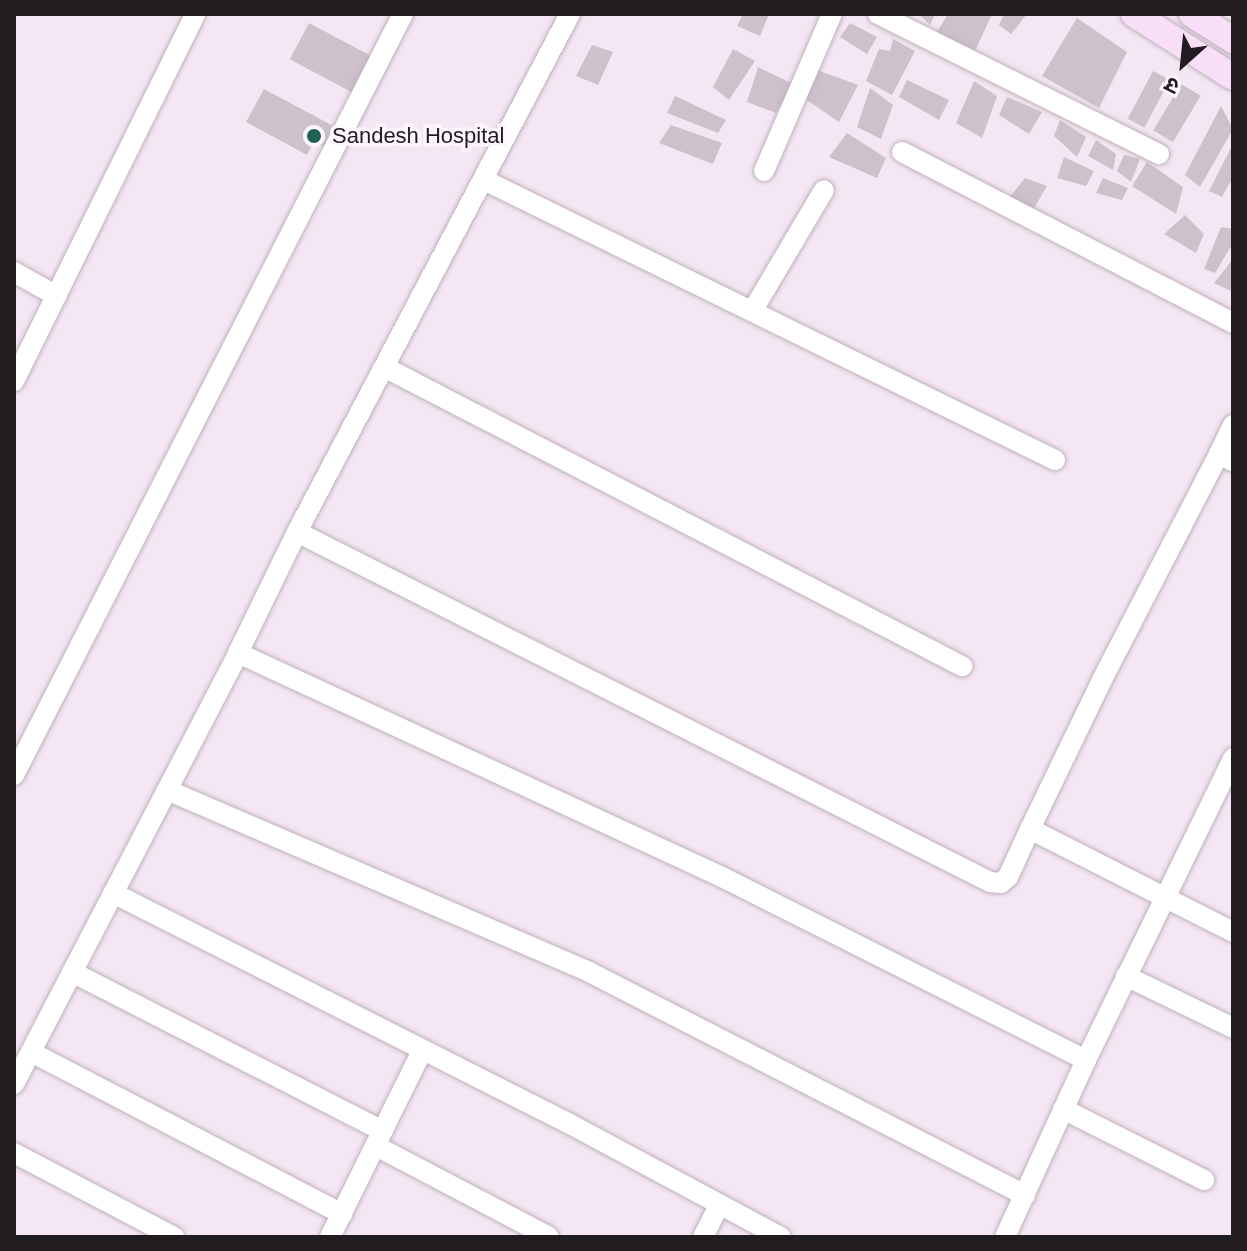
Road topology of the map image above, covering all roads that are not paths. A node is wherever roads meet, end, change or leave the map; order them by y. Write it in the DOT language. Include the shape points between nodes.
graph roads {
  1 [pos="195,14"];
  2 [pos="403,14"];
  3 [pos="570,14"];
  4 [pos="832,14"];
  5 [pos="878,14"];
  6 [pos="1134,14"];
  7 [pos="1192,14"];
  8 [pos="1233,40"];
  9 [pos="1233,77"];
  10 [pos="902,152"];
  11 [pos="1159,154"];
  12 [pos="764,171"];
  13 [pos="484,180"];
  14 [pos="824,190"];
  15 [pos="14,272"];
  16 [pos="57,296"];
  17 [pos="753,310"];
  18 [pos="1233,323"];
  19 [pos="386,368"];
  20 [pos="14,381"];
  21 [pos="1233,425"];
  22 [pos="1226,458"];
  23 [pos="1055,460"];
  24 [pos="297,532"];
  25 [pos="238,653"];
  26 [pos="962,666"];
  27 [pos="1233,758"];
  28 [pos="14,775"];
  29 [pos="167,790"];
  30 [pos="1030,829"];
  31 [pos="113,893"];
  32 [pos="1163,898"];
  33 [pos="1233,932"];
  34 [pos="72,972"];
  35 [pos="1126,976"];
  36 [pos="1233,1028"];
  37 [pos="422,1051"];
  38 [pos="31,1052"];
  39 [pos="1086,1060"];
  40 [pos="14,1084"];
  41 [pos="1063,1109"];
  42 [pos="380,1138"];
  43 [pos="14,1153"];
  44 [pos="1204,1180"];
  45 [pos="1025,1195"];
  46 [pos="719,1205"];
  47 [pos="342,1214"];
  48 [pos="174,1237"];
  49 [pos="330,1237"];
  50 [pos="549,1237"];
  51 [pos="703,1237"];
  52 [pos="781,1237"];
  53 [pos="1005,1237"];
  1 -- 16 [label="street"];
  2 -- 28 [label="street"];
  3 -- 13 [label="street"];
  4 -- 12 [label="street"];
  5 -- 11 [label="street"];
  6 -- 9 [label="main road"];
  7 -- 8 [label="main road"];
  10 -- 18 [label="street"];
  13 -- 17 [label="street"];
  13 -- 19 [label="street"];
  14 -- 17 [label="street"];
  15 -- 16 [label="street"];
  16 -- 20 [label="street"];
  17 -- 23 [label="street"];
  19 -- 24 [label="street"];
  19 -- 26 [label="street"];
  21 -- 22 [label="street"];
  22 -- 30 [label="street" via="1103,678"];
  24 -- 25 [label="street"];
  24 -- 30 [label="street" via="990,882 1008,877"];
  25 -- 29 [label="street"];
  25 -- 39 [label="street" via="722,877"];
  27 -- 32 [label="street"];
  29 -- 31 [label="street"];
  29 -- 45 [label="street" via="589,972"];
  30 -- 32 [label="street"];
  31 -- 34 [label="street"];
  31 -- 37 [label="street"];
  32 -- 33 [label="street"];
  32 -- 35 [label="street"];
  34 -- 38 [label="street"];
  34 -- 42 [label="street"];
  35 -- 36 [label="street"];
  35 -- 39 [label="street"];
  37 -- 42 [label="street"];
  37 -- 46 [label="street"];
  38 -- 40 [label="street"];
  38 -- 47 [label="street"];
  39 -- 41 [label="street"];
  41 -- 44 [label="street"];
  41 -- 45 [label="street"];
  42 -- 47 [label="street"];
  42 -- 50 [label="street"];
  43 -- 48 [label="street"];
  45 -- 53 [label="street"];
  46 -- 51 [label="street"];
  46 -- 52 [label="street"];
  47 -- 49 [label="street"];
}
